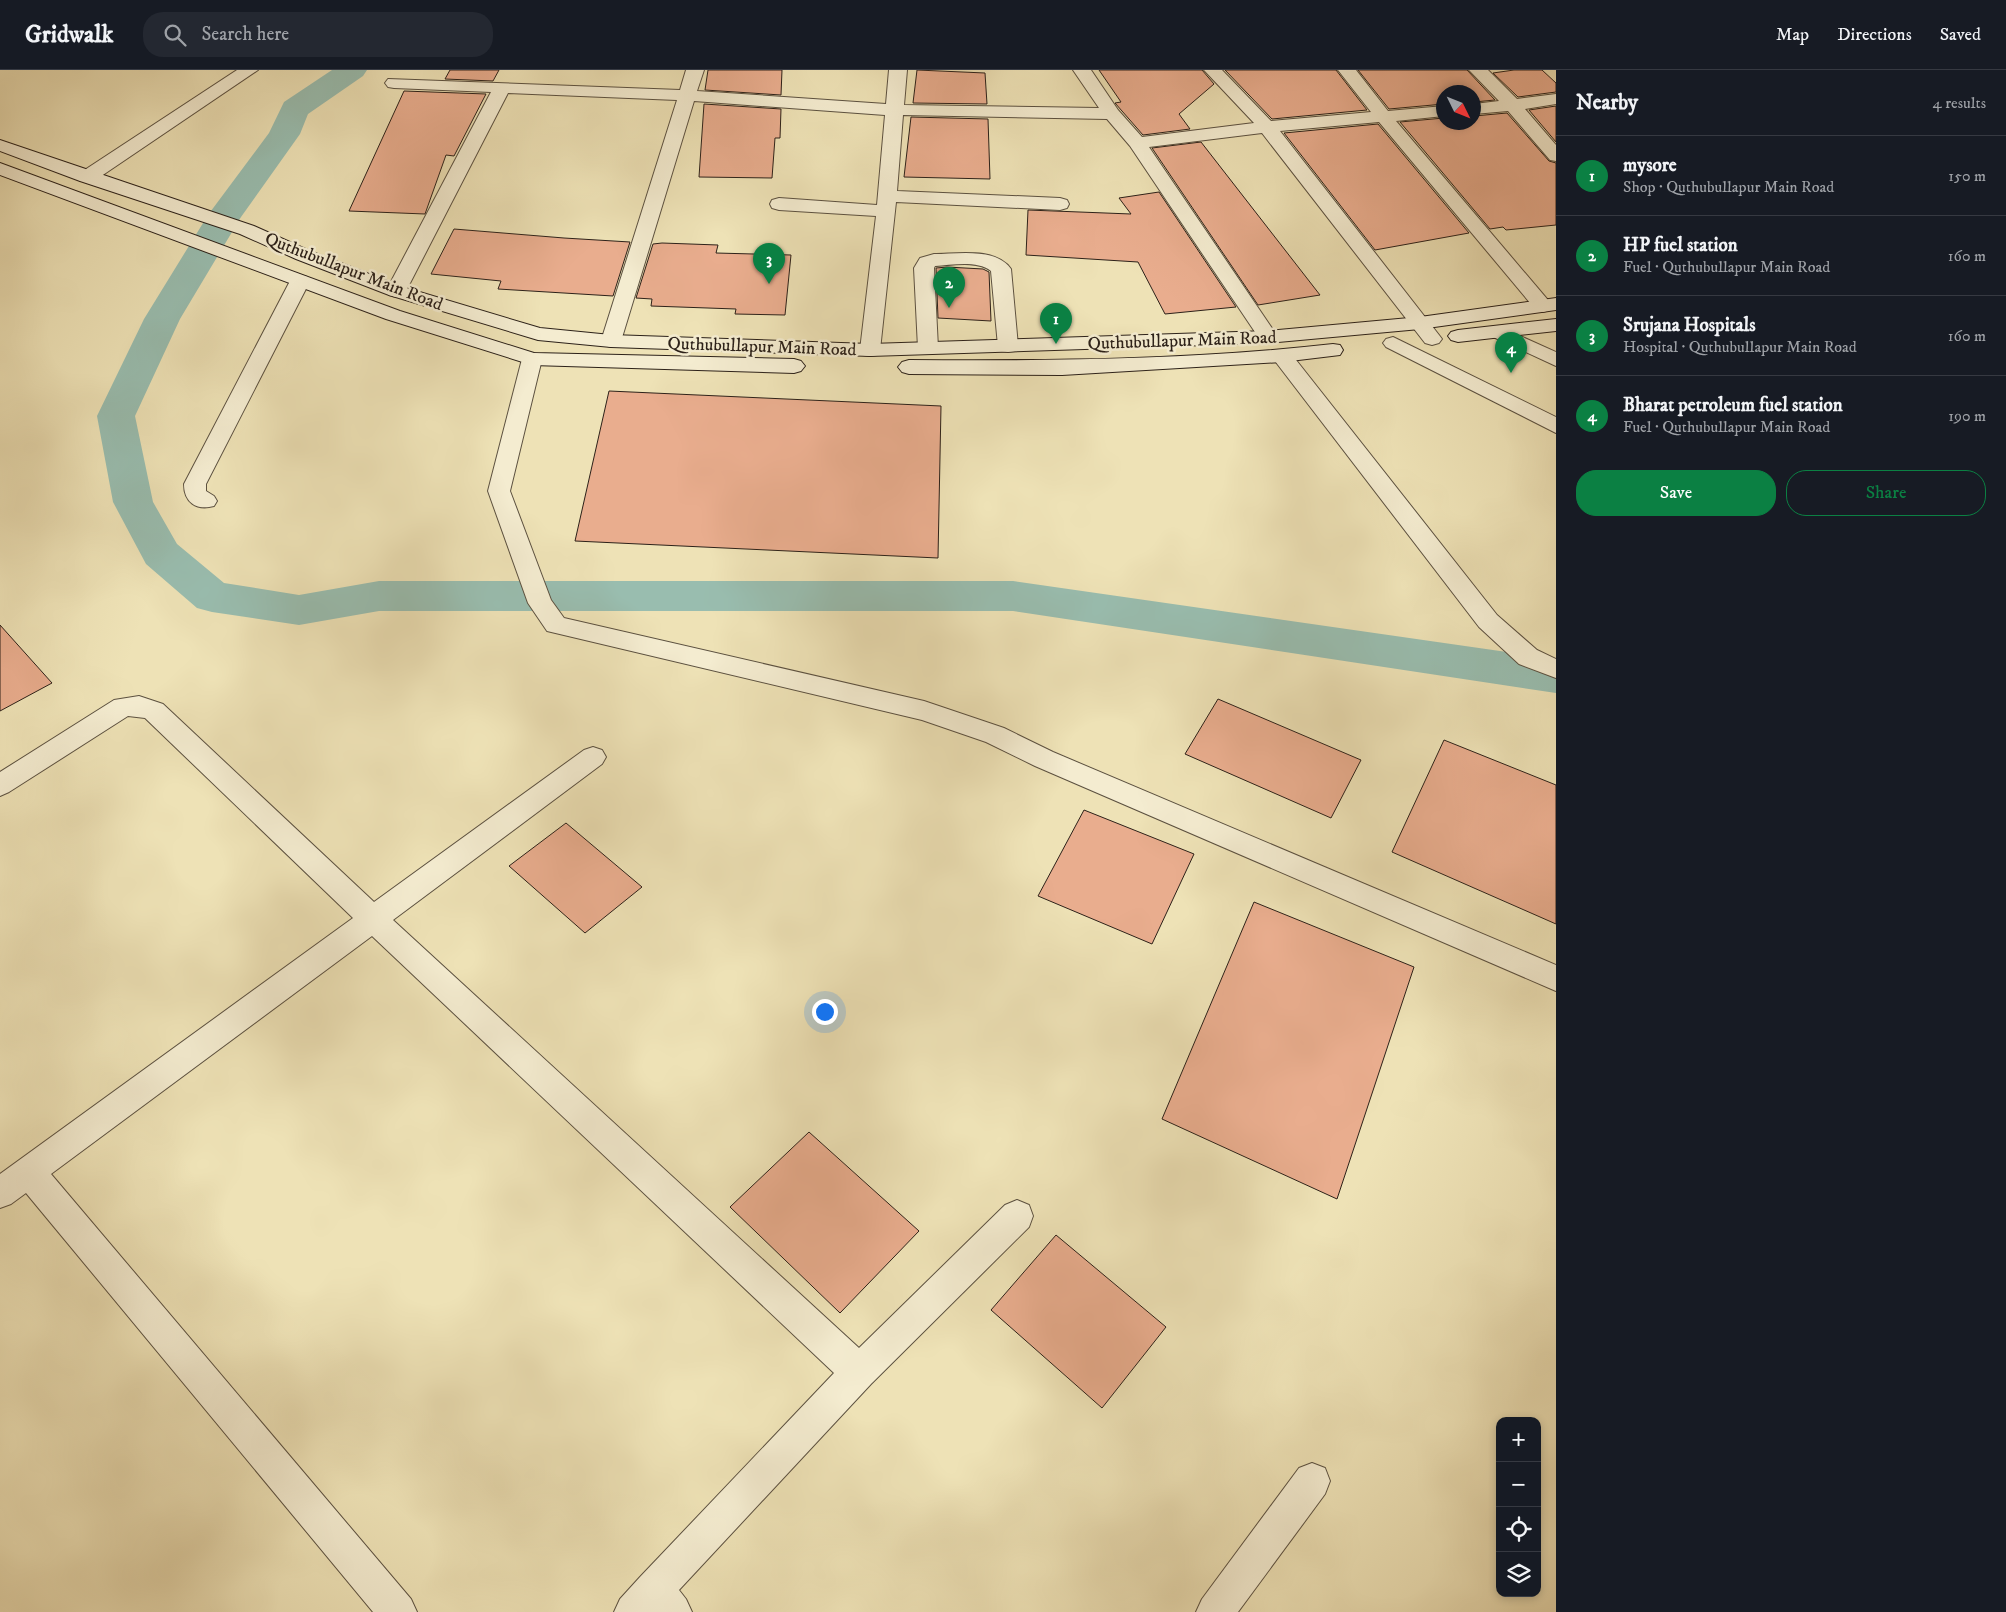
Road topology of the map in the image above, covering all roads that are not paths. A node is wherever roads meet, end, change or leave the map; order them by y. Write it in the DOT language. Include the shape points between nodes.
graph roads {
  1 [pos="249,70"];
  2 [pos="517,70"];
  3 [pos="695,70"];
  4 [pos="898,70"];
  5 [pos="1082,70"];
  6 [pos="1213,70"];
  7 [pos="1347,70"];
  8 [pos="1478,70"];
  9 [pos="394,83"];
  10 [pos="506,88"];
  11 [pos="687,95"];
  12 [pos="1556,100"];
  13 [pos="1513,105"];
  14 [pos="1481,107"];
  15 [pos="895,110"];
  16 [pos="1436,112"];
  17 [pos="1112,114"];
  18 [pos="1383,116"];
  19 [pos="1267,127"];
  20 [pos="1137,143"];
  21 [pos="0,145"];
  22 [pos="1556,156"];
  23 [pos="0,169"];
  24 [pos="87,177"];
  25 [pos="130,192"];
  26 [pos="887,203"];
  27 [pos="779,204"];
  28 [pos="1060,204"];
  29 [pos="107,211"];
  30 [pos="303,255"];
  31 [pos="292,278"];
  32 [pos="396,291"];
  33 [pos="1550,305"];
  34 [pos="1556,326"];
  35 [pos="1426,331"];
  36 [pos="1498,332"];
  37 [pos="1268,337"];
  38 [pos="611,341"];
  39 [pos="1393,344"];
  40 [pos="1008,346"];
  41 [pos="928,348"];
  42 [pos="870,350"];
  43 [pos="1282,356"];
  44 [pos="532,359"];
  45 [pos="1556,360"];
  46 [pos="1556,426"];
  47 [pos="206,501"];
  48 [pos="1556,669"];
  49 [pos="593,757"];
  50 [pos="0,785"];
  51 [pos="374,920"];
  52 [pos="1556,978"];
  53 [pos="29,1172"];
  54 [pos="0,1193"];
  55 [pos="1017,1216"];
  56 [pos="860,1372"];
  57 [pos="1312,1481"];
  58 [pos="653,1605"];
  59 [pos="398,1612"];
  60 [pos="1215,1612"];
  1 -- 24 [label="street"];
  2 -- 10 [label="street"];
  3 -- 11 [label="street"];
  4 -- 15 [label="street"];
  5 -- 17 [label="street"];
  6 -- 19 [label="street"];
  7 -- 18 [label="street"];
  8 -- 13 [label="street"];
  9 -- 10 [label="street"];
  10 -- 11 [label="street"];
  10 -- 32 [label="street"];
  11 -- 15 [label="street"];
  11 -- 38 [label="street"];
  12 -- 13 [label="street"];
  13 -- 14 [label="street"];
  13 -- 22 [label="street"];
  15 -- 17 [label="street"];
  15 -- 26 [label="street"];
  16 -- 18 [label="street"];
  17 -- 20 [label="street"];
  18 -- 19 [label="street"];
  18 -- 33 [label="street"];
  19 -- 20 [label="street"];
  19 -- 35 [label="street"];
  20 -- 37 [label="street"];
  21 -- 24 [label="street, Quthubullapur Main Road"];
  23 -- 29 [label="street, Quthubullapur Main Road"];
  24 -- 25 [label="street, Quthubullapur Main Road"];
  25 -- 29 [label="street"];
  25 -- 30 [label="street, Quthubullapur Main Road" via="247,230"];
  26 -- 27 [label="street"];
  26 -- 28 [label="street"];
  26 -- 42 [label="street"];
  29 -- 31 [label="street, Quthubullapur Main Road"];
  30 -- 31 [label="street"];
  30 -- 32 [label="street, Quthubullapur Main Road"];
  31 -- 44 [label="street, Quthubullapur Main Road" via="393,316"];
  31 -- 47 [label="street" via="195,484 194,494"];
  32 -- 38 [label="street, Quthubullapur Main Road" via="538,334"];
  33 -- 35 [label="street, Quthubullapur Main Road"];
  34 -- 36 [label="street, Quthubullapur Main Road"];
  35 -- 36 [label="street, Quthubullapur Main Road"];
  35 -- 37 [label="street, Quthubullapur Main Road"];
  35 -- 39 [label="street, Quthubullapur Main Road"];
  36 -- 45 [label="street"];
  37 -- 40 [label="street, Quthubullapur Main Road"];
  38 -- 42 [label="street, Quthubullapur Main Road"];
  39 -- 43 [label="street, Quthubullapur Main Road"];
  39 -- 46 [label="street"];
  40 -- 41 [label="street, Quthubullapur Main Road"];
  40 -- 41 [label="street" via="1001,269 987,261 934,260 927,262 924,268"];
  41 -- 42 [label="street, Quthubullapur Main Road"];
  43 -- 44 [label="street, Quthubullapur Main Road" via="1062,368 694,365"];
  43 -- 48 [label="street" via="1488,621 1528,658"];
  44 -- 52 [label="street" via="499,491 540,603 556,625 924,711 995,735 1044,759"];
  49 -- 51 [label="street"];
  50 -- 51 [label="street" via="122,707 139,706 154,711"];
  51 -- 53 [label="street"];
  51 -- 56 [label="street"];
  53 -- 54 [label="street"];
  53 -- 59 [label="street"];
  55 -- 56 [label="street"];
  56 -- 58 [label="street"];
  57 -- 60 [label="street"];
}
